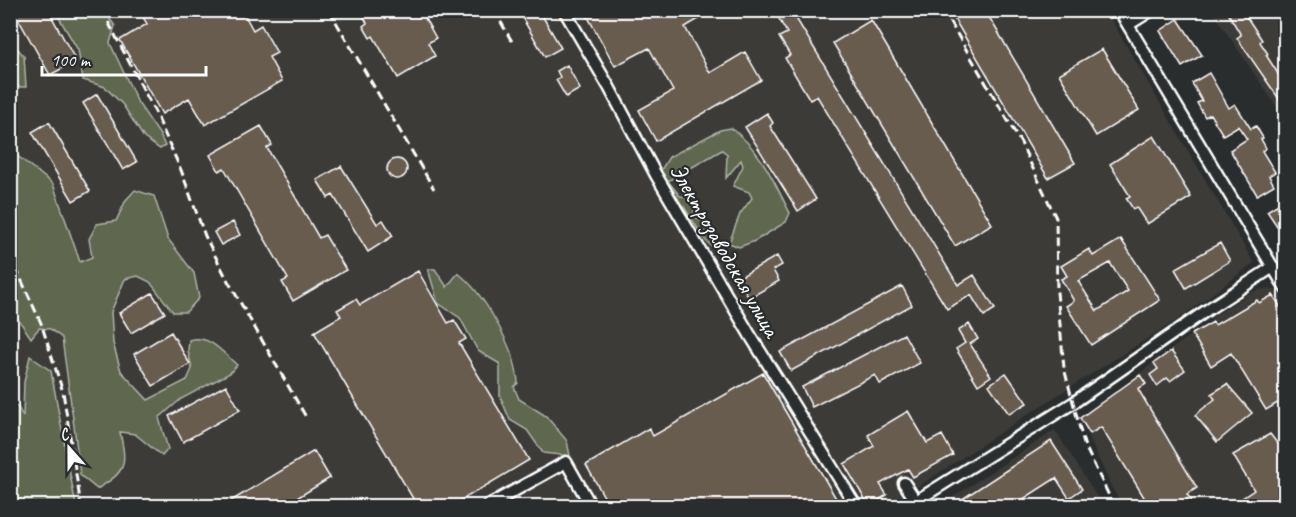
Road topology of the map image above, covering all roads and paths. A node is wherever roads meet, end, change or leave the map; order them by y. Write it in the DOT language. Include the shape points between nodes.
graph roads {
  1 [pos="564,10"];
  2 [pos="1119,10"];
  3 [pos="1152,10"];
  4 [pos="1128,25"];
  5 [pos="1273,267"];
  6 [pos="1282,277"];
  7 [pos="1286,289"];
  8 [pos="904,483"];
  9 [pos="915,504"];
  10 [pos="487,507"];
  11 [pos="591,507"];
  12 [pos="856,507"];
  1 -- 12 [label="street, Электрозаводская улица" via="744,326"];
  2 -- 4 [label="street"];
  3 -- 4 [label="street"];
  4 -- 5 [label="street"];
  5 -- 6 [label="street"];
  5 -- 9 [label="street"];
  6 -- 7 [label="street"];
  8 -- 9 [label="street"];
  10 -- 11 [label="street" via="566,462"];
}
